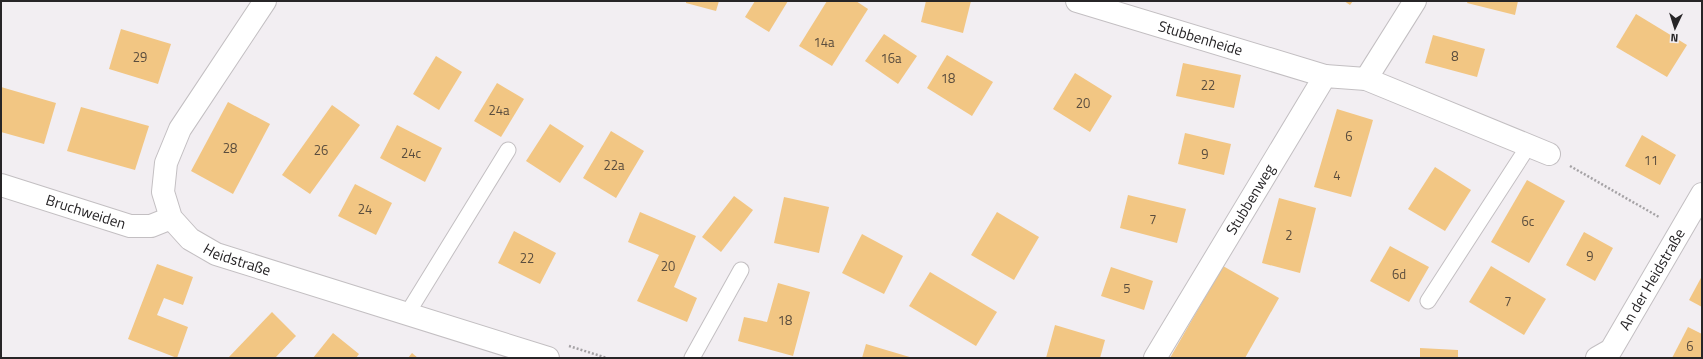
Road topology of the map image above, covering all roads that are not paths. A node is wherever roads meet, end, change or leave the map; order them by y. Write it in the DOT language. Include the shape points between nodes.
graph roads {
  1 [pos="265,1"];
  2 [pos="1077,1"];
  3 [pos="1415,1"];
  4 [pos="1325,76"];
  5 [pos="1366,79"];
  6 [pos="1528,145"];
  7 [pos="508,150"];
  8 [pos="1549,154"];
  9 [pos="1,185"];
  10 [pos="1702,194"];
  11 [pos="171,218"];
  12 [pos="741,270"];
  13 [pos="1428,301"];
  14 [pos="407,314"];
  15 [pos="556,351"];
  16 [pos="692,358"];
  17 [pos="1156,358"];
  18 [pos="1597,358"];
  1 -- 11 [label="street, Heidstraße" via="180,129 166,163 163,192"];
  2 -- 4 [label="street, Stubbenheide"];
  3 -- 5 [label="street"];
  4 -- 5 [label="street"];
  4 -- 17 [label="street, Stubbenweg"];
  5 -- 6 [label="street"];
  6 -- 8 [label="street"];
  6 -- 13 [label="lane"];
  7 -- 14 [label="lane"];
  9 -- 11 [label="street, Bruchweiden" via="130,226 151,226"];
  10 -- 18 [label="street, An der Heidstraße" via="1611,350"];
  11 -- 14 [label="street, Heidstraße" via="190,239 216,254"];
  12 -- 16 [label="lane"];
  14 -- 15 [label="street, Heidstraße"];
}
